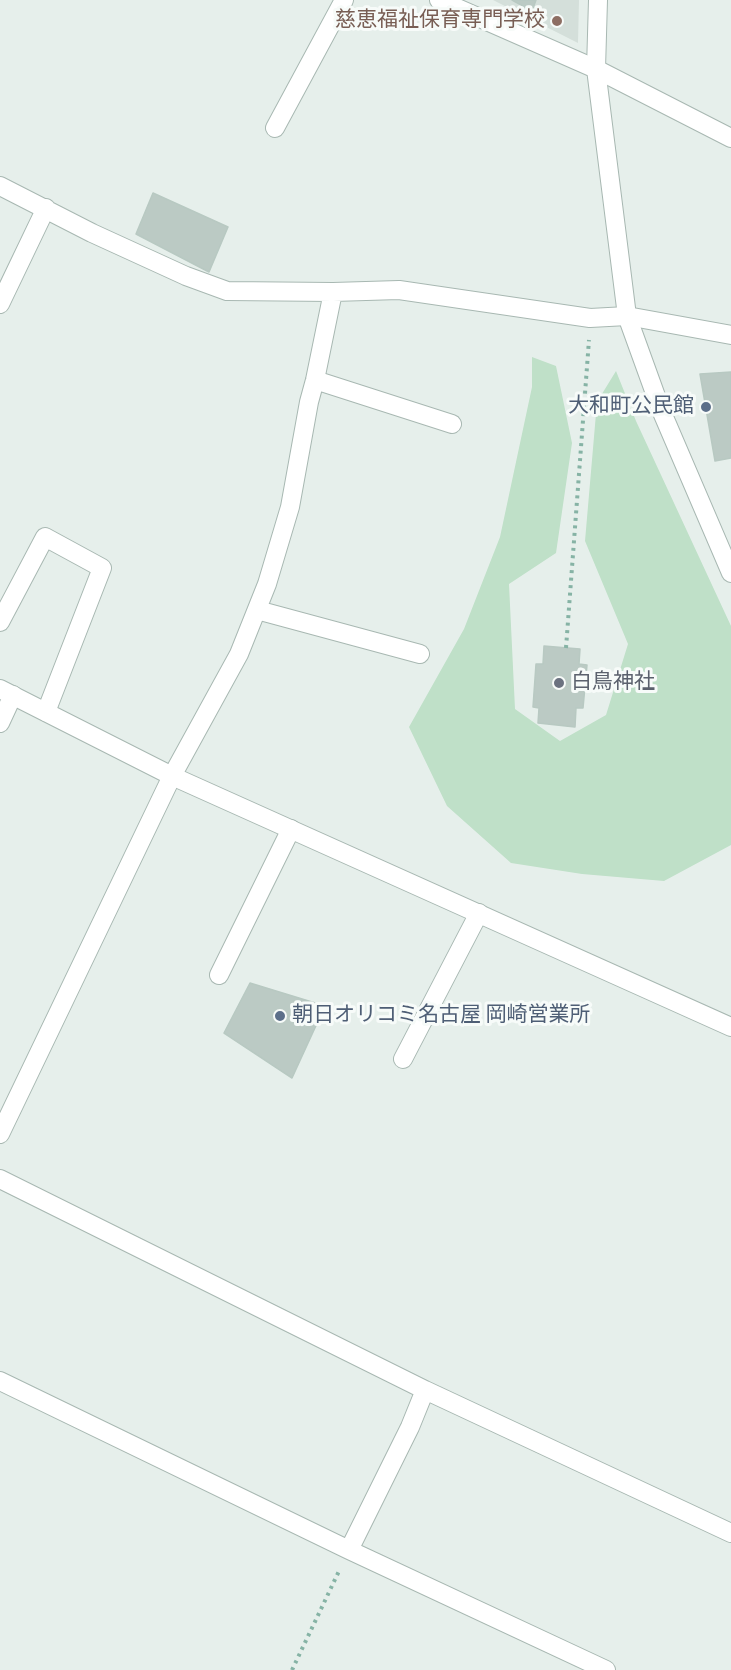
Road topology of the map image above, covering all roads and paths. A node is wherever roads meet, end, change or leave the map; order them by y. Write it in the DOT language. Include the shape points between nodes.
graph roads {
  1 [pos="344,0"];
  2 [pos="439,0"];
  3 [pos="598,0"];
  4 [pos="596,69"];
  5 [pos="275,128"];
  6 [pos="731,138"];
  7 [pos="0,186"];
  8 [pos="46,208"];
  9 [pos="333,292"];
  10 [pos="0,304"];
  11 [pos="627,316"];
  12 [pos="590,318"];
  13 [pos="731,335"];
  14 [pos="315,380"];
  15 [pos="452,424"];
  16 [pos="731,573"];
  17 [pos="257,610"];
  18 [pos="0,622"];
  19 [pos="566,648"];
  20 [pos="420,654"];
  21 [pos="6,692"];
  22 [pos="46,712"];
  23 [pos="0,723"];
  24 [pos="172,776"];
  25 [pos="291,829"];
  26 [pos="479,913"];
  27 [pos="219,975"];
  28 [pos="731,1027"];
  29 [pos="403,1059"];
  30 [pos="0,1134"];
  31 [pos="0,1179"];
  32 [pos="0,1381"];
  33 [pos="425,1390"];
  34 [pos="731,1533"];
  35 [pos="349,1550"];
  36 [pos="292,1670"];
  37 [pos="606,1670"];
  1 -- 5 [label="street"];
  2 -- 4 [label="street"];
  3 -- 4 [label="street"];
  4 -- 6 [label="street"];
  4 -- 11 [label="street"];
  7 -- 8 [label="street"];
  8 -- 9 [label="street" via="92,233 227,291"];
  8 -- 10 [label="street"];
  9 -- 12 [label="street" via="399,290"];
  9 -- 14 [label="street"];
  11 -- 12 [label="street"];
  11 -- 13 [label="street"];
  11 -- 16 [label="street" via="661,410"];
  12 -- 19 [label="path"];
  14 -- 15 [label="street"];
  14 -- 17 [label="street" via="290,507"];
  17 -- 20 [label="street"];
  17 -- 24 [label="street" via="239,654"];
  18 -- 22 [label="street" via="45,537 102,568"];
  21 -- 22 [label="street"];
  21 -- 23 [label="street"];
  22 -- 24 [label="street"];
  24 -- 25 [label="street"];
  24 -- 30 [label="street"];
  25 -- 26 [label="street"];
  25 -- 27 [label="street"];
  26 -- 28 [label="street"];
  26 -- 29 [label="street"];
  31 -- 33 [label="street"];
  32 -- 35 [label="street"];
  33 -- 34 [label="street"];
  33 -- 35 [label="street"];
  35 -- 36 [label="path"];
  35 -- 37 [label="street"];
}
